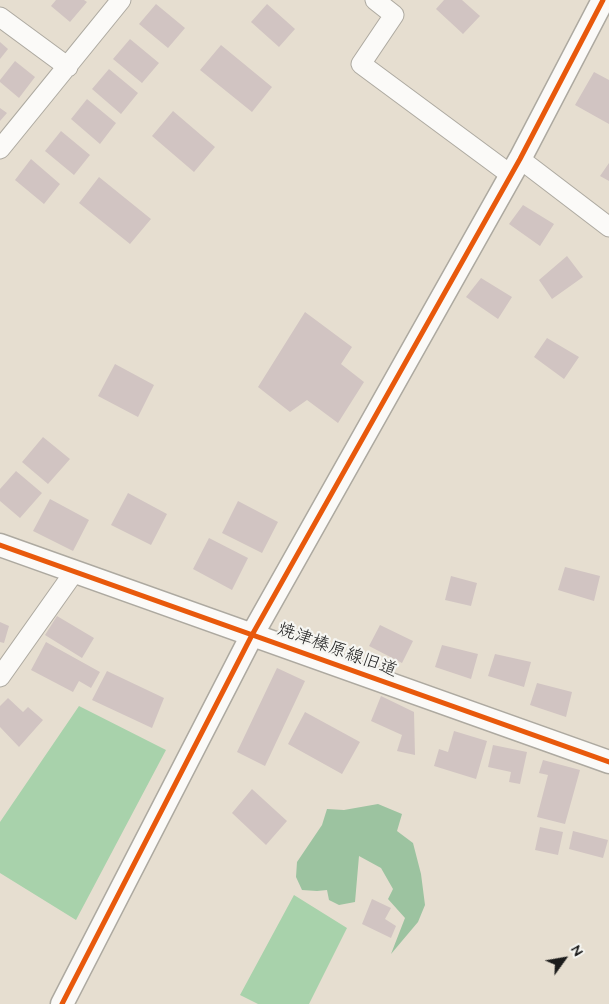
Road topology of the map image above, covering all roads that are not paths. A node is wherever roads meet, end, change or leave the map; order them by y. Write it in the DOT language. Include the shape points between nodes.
graph roads {
  1 [pos="121,0"];
  2 [pos="375,0"];
  3 [pos="603,0"];
  4 [pos="0,17"];
  5 [pos="68,67"];
  6 [pos="0,149"];
  7 [pos="516,167"];
  8 [pos="609,227"];
  9 [pos="0,545"];
  10 [pos="75,571"];
  11 [pos="252,635"];
  12 [pos="0,677"];
  13 [pos="609,762"];
  14 [pos="62,1004"];
  1 -- 5 [label="street"];
  2 -- 7 [label="street" via="394,15 361,64"];
  3 -- 7 [label="street"];
  4 -- 5 [label="street"];
  5 -- 6 [label="street"];
  7 -- 8 [label="street"];
  7 -- 11 [label="street"];
  9 -- 10 [label="street, 焼津榛原線旧道"];
  10 -- 11 [label="street, 焼津榛原線旧道"];
  10 -- 12 [label="street"];
  11 -- 13 [label="street, 焼津榛原線旧道"];
  11 -- 14 [label="street"];
}
